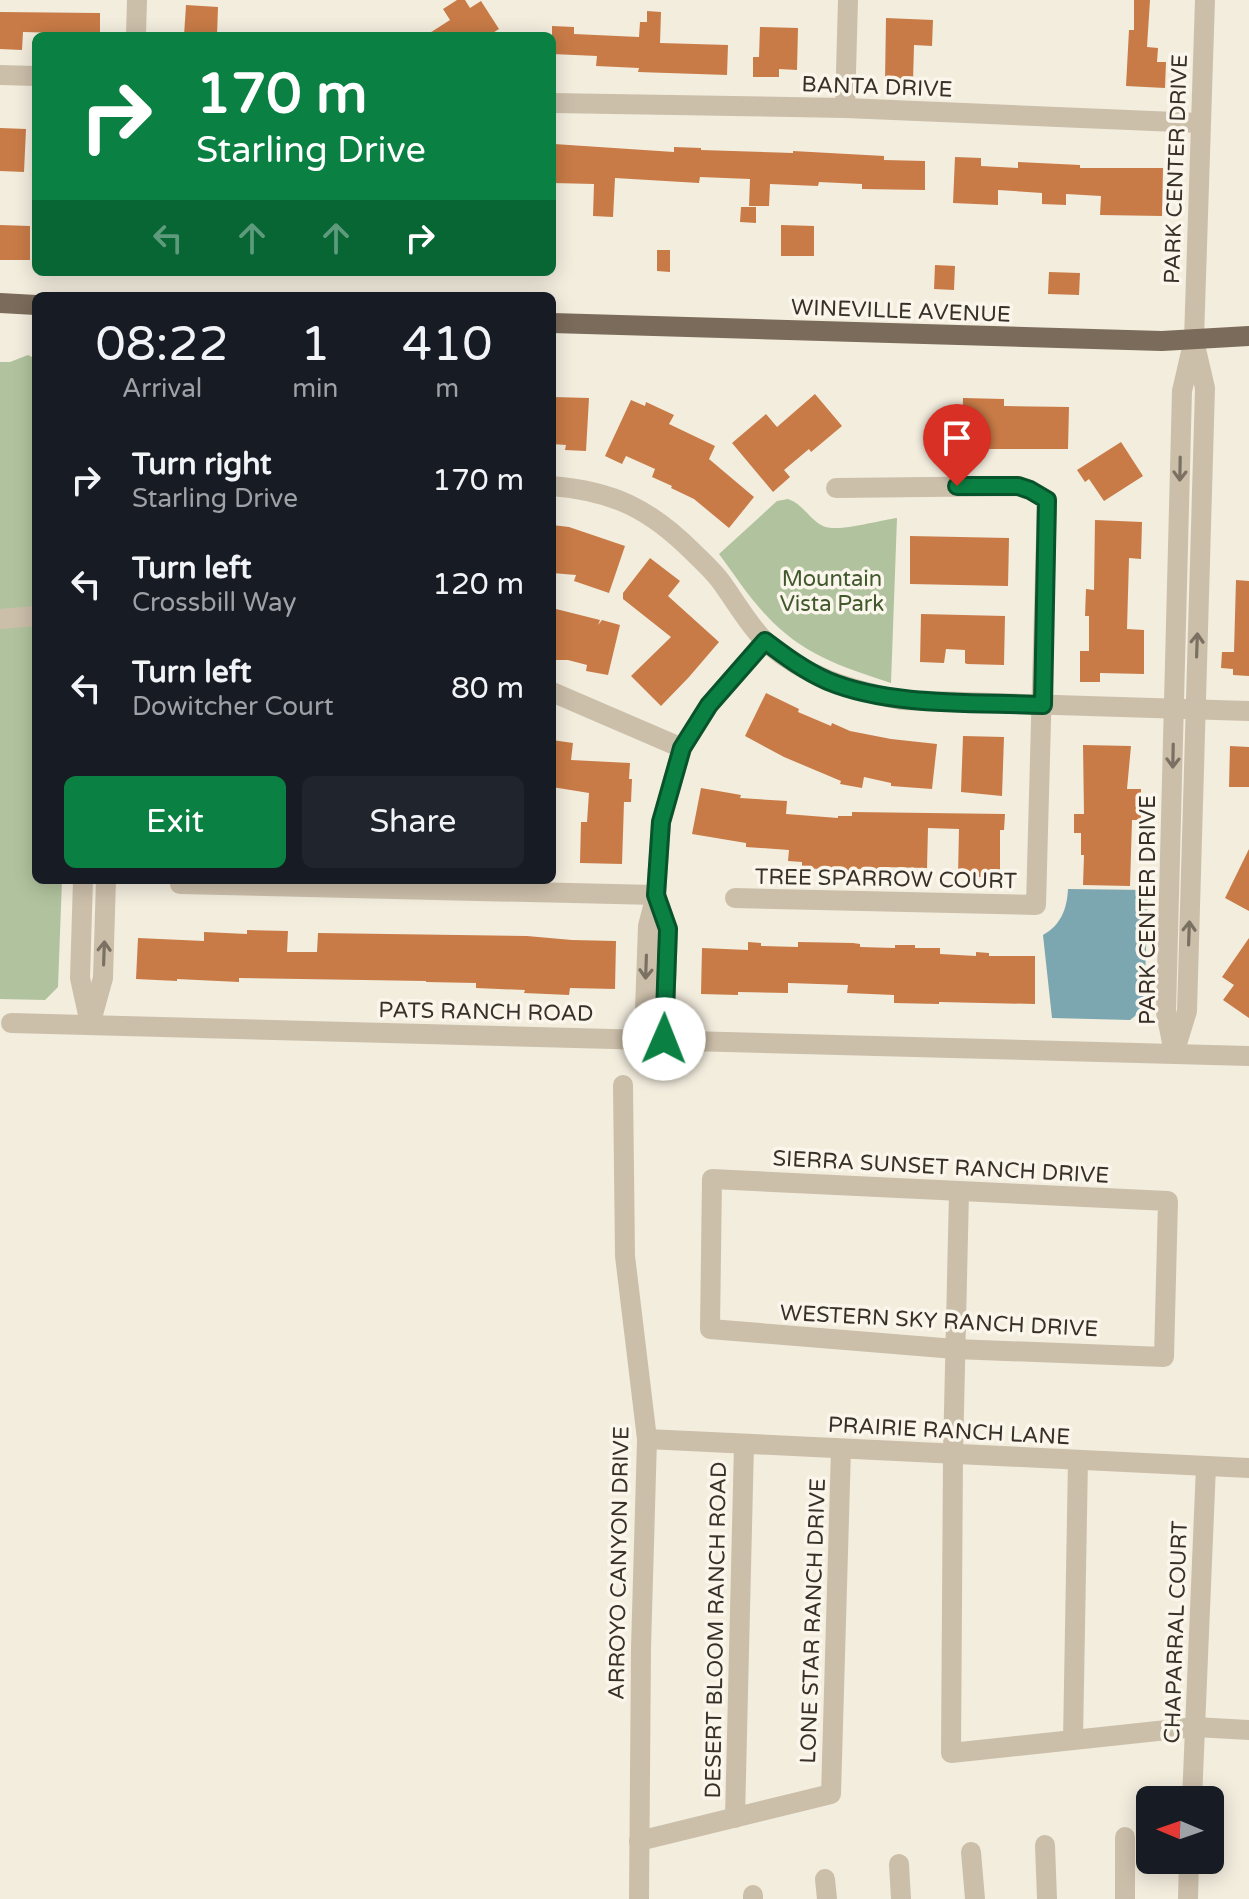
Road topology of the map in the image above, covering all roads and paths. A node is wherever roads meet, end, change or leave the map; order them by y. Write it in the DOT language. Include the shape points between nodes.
graph roads {
  1 [pos="137,0"];
  2 [pos="848,0"];
  3 [pos="1205,0"];
  4 [pos="136,32"];
  5 [pos="0,75"];
  6 [pos="32,76"];
  7 [pos="556,103"];
  8 [pos="845,108"];
  9 [pos="1200,123"];
  10 [pos="0,303"];
  11 [pos="32,305"];
  12 [pos="556,323"];
  13 [pos="1249,336"];
  14 [pos="1194,339"];
  15 [pos="556,486"];
  16 [pos="836,488"];
  17 [pos="32,616"];
  18 [pos="0,619"];
  19 [pos="765,641"];
  20 [pos="556,694"];
  21 [pos="1043,705"];
  22 [pos="1174,709"];
  23 [pos="1195,710"];
  24 [pos="1249,711"];
  25 [pos="682,748"];
  26 [pos="83,884"];
  27 [pos="106,884"];
  28 [pos="180,884"];
  29 [pos="656,895"];
  30 [pos="735,898"];
  31 [pos="11,1023"];
  32 [pos="90,1025"];
  33 [pos="654,1039"];
  34 [pos="1174,1053"];
  35 [pos="1249,1056"];
  36 [pos="623,1085"];
  37 [pos="959,1192"];
  38 [pos="710,1329"];
  39 [pos="955,1349"];
  40 [pos="1164,1357"];
  41 [pos="647,1439"];
  42 [pos="744,1444"];
  43 [pos="841,1449"];
  44 [pos="953,1454"];
  45 [pos="1078,1460"];
  46 [pos="1206,1466"];
  47 [pos="1249,1468"];
  48 [pos="1195,1727"];
  49 [pos="1249,1730"];
  50 [pos="1073,1740"];
  51 [pos="1193,1786"];
  52 [pos="735,1818"];
  53 [pos="1125,1837"];
  54 [pos="639,1841"];
  55 [pos="1045,1845"];
  56 [pos="971,1852"];
  57 [pos="899,1864"];
  58 [pos="1189,1874"];
  59 [pos="639,1899"];
  60 [pos="901,1899"];
  61 [pos="975,1899"];
  62 [pos="1047,1899"];
  63 [pos="1125,1899"];
  64 [pos="1188,1899"];
  1 -- 4 [label="street"];
  2 -- 8 [label="street"];
  3 -- 9 [label="street, PARK CENTER DRIVE"];
  5 -- 6 [label="street"];
  7 -- 8 [label="street, BANTA DRIVE"];
  8 -- 9 [label="street, BANTA DRIVE"];
  9 -- 14 [label="street, PARK CENTER DRIVE"];
  10 -- 11 [label="main road"];
  12 -- 14 [label="main road, WINEVILLE AVENUE"];
  13 -- 14 [label="main road, WINEVILLE AVENUE"];
  14 -- 22 [label="street, PARK CENTER DRIVE, one-way" via="1182,391"];
  23 -- 14 [label="street, PARK CENTER DRIVE, one-way" via="1205,388"];
  15 -- 19 [label="street" via="609,495 647,513 717,576"];
  16 -- 21 [label="street" via="1018,486 1047,500"];
  17 -- 18 [label="street"];
  19 -- 21 [label="street" via="797,665 863,692 901,700"];
  19 -- 25 [label="street" via="709,705"];
  20 -- 25 [label="street"];
  21 -- 22 [label="street"];
  21 -- 30 [label="street, TREE SPARROW COURT" via="1036,905"];
  22 -- 23 [label="street"];
  22 -- 34 [label="street, PARK CENTER DRIVE, one-way" via="1166,1012"];
  23 -- 24 [label="street"];
  34 -- 23 [label="street, PARK CENTER DRIVE, one-way" via="1187,1011"];
  25 -- 29 [label="street" via="661,822"];
  26 -- 32 [label="street" via="80,978"];
  32 -- 27 [label="street, one-way" via="103,978"];
  28 -- 29 [label="street"];
  29 -- 33 [label="street" via="648,926"];
  31 -- 32 [label="street, PATS RANCH ROAD"];
  32 -- 33 [label="street, PATS RANCH ROAD"];
  33 -- 34 [label="street, PATS RANCH ROAD"];
  34 -- 35 [label="street, PATS RANCH ROAD"];
  36 -- 41 [label="street, ARROYO CANYON DRIVE" via="625,1256"];
  37 -- 38 [label="street, SIERRA SUNSET RANCH DRIVE" via="712,1179"];
  37 -- 39 [label="street"];
  37 -- 40 [label="street, SIERRA SUNSET RANCH DRIVE" via="1168,1201"];
  38 -- 39 [label="street, WESTERN SKY RANCH DRIVE"];
  39 -- 40 [label="street, WESTERN SKY RANCH DRIVE"];
  39 -- 44 [label="street"];
  41 -- 42 [label="street, PRAIRIE RANCH LANE"];
  41 -- 54 [label="street, ARROYO CANYON DRIVE"];
  42 -- 43 [label="street, PRAIRIE RANCH LANE"];
  42 -- 52 [label="street, DESERT BLOOM RANCH ROAD"];
  43 -- 44 [label="street, PRAIRIE RANCH LANE"];
  43 -- 52 [label="street, LONE STAR RANCH DRIVE" via="831,1794"];
  44 -- 45 [label="street, PRAIRIE RANCH LANE"];
  44 -- 50 [label="street" via="951,1753"];
  45 -- 46 [label="street, PRAIRIE RANCH LANE"];
  45 -- 50 [label="street"];
  46 -- 47 [label="street, PRAIRIE RANCH LANE"];
  46 -- 48 [label="street, CHAPARRAL COURT"];
  48 -- 49 [label="street"];
  48 -- 50 [label="street"];
  48 -- 51 [label="street, CHAPARRAL COURT"];
  52 -- 54 [label="street"];
  53 -- 63 [label="street"];
  54 -- 59 [label="street, ARROYO CANYON DRIVE"];
  55 -- 62 [label="street"];
  56 -- 61 [label="street"];
  57 -- 60 [label="street"];
  58 -- 64 [label="street"];
}
